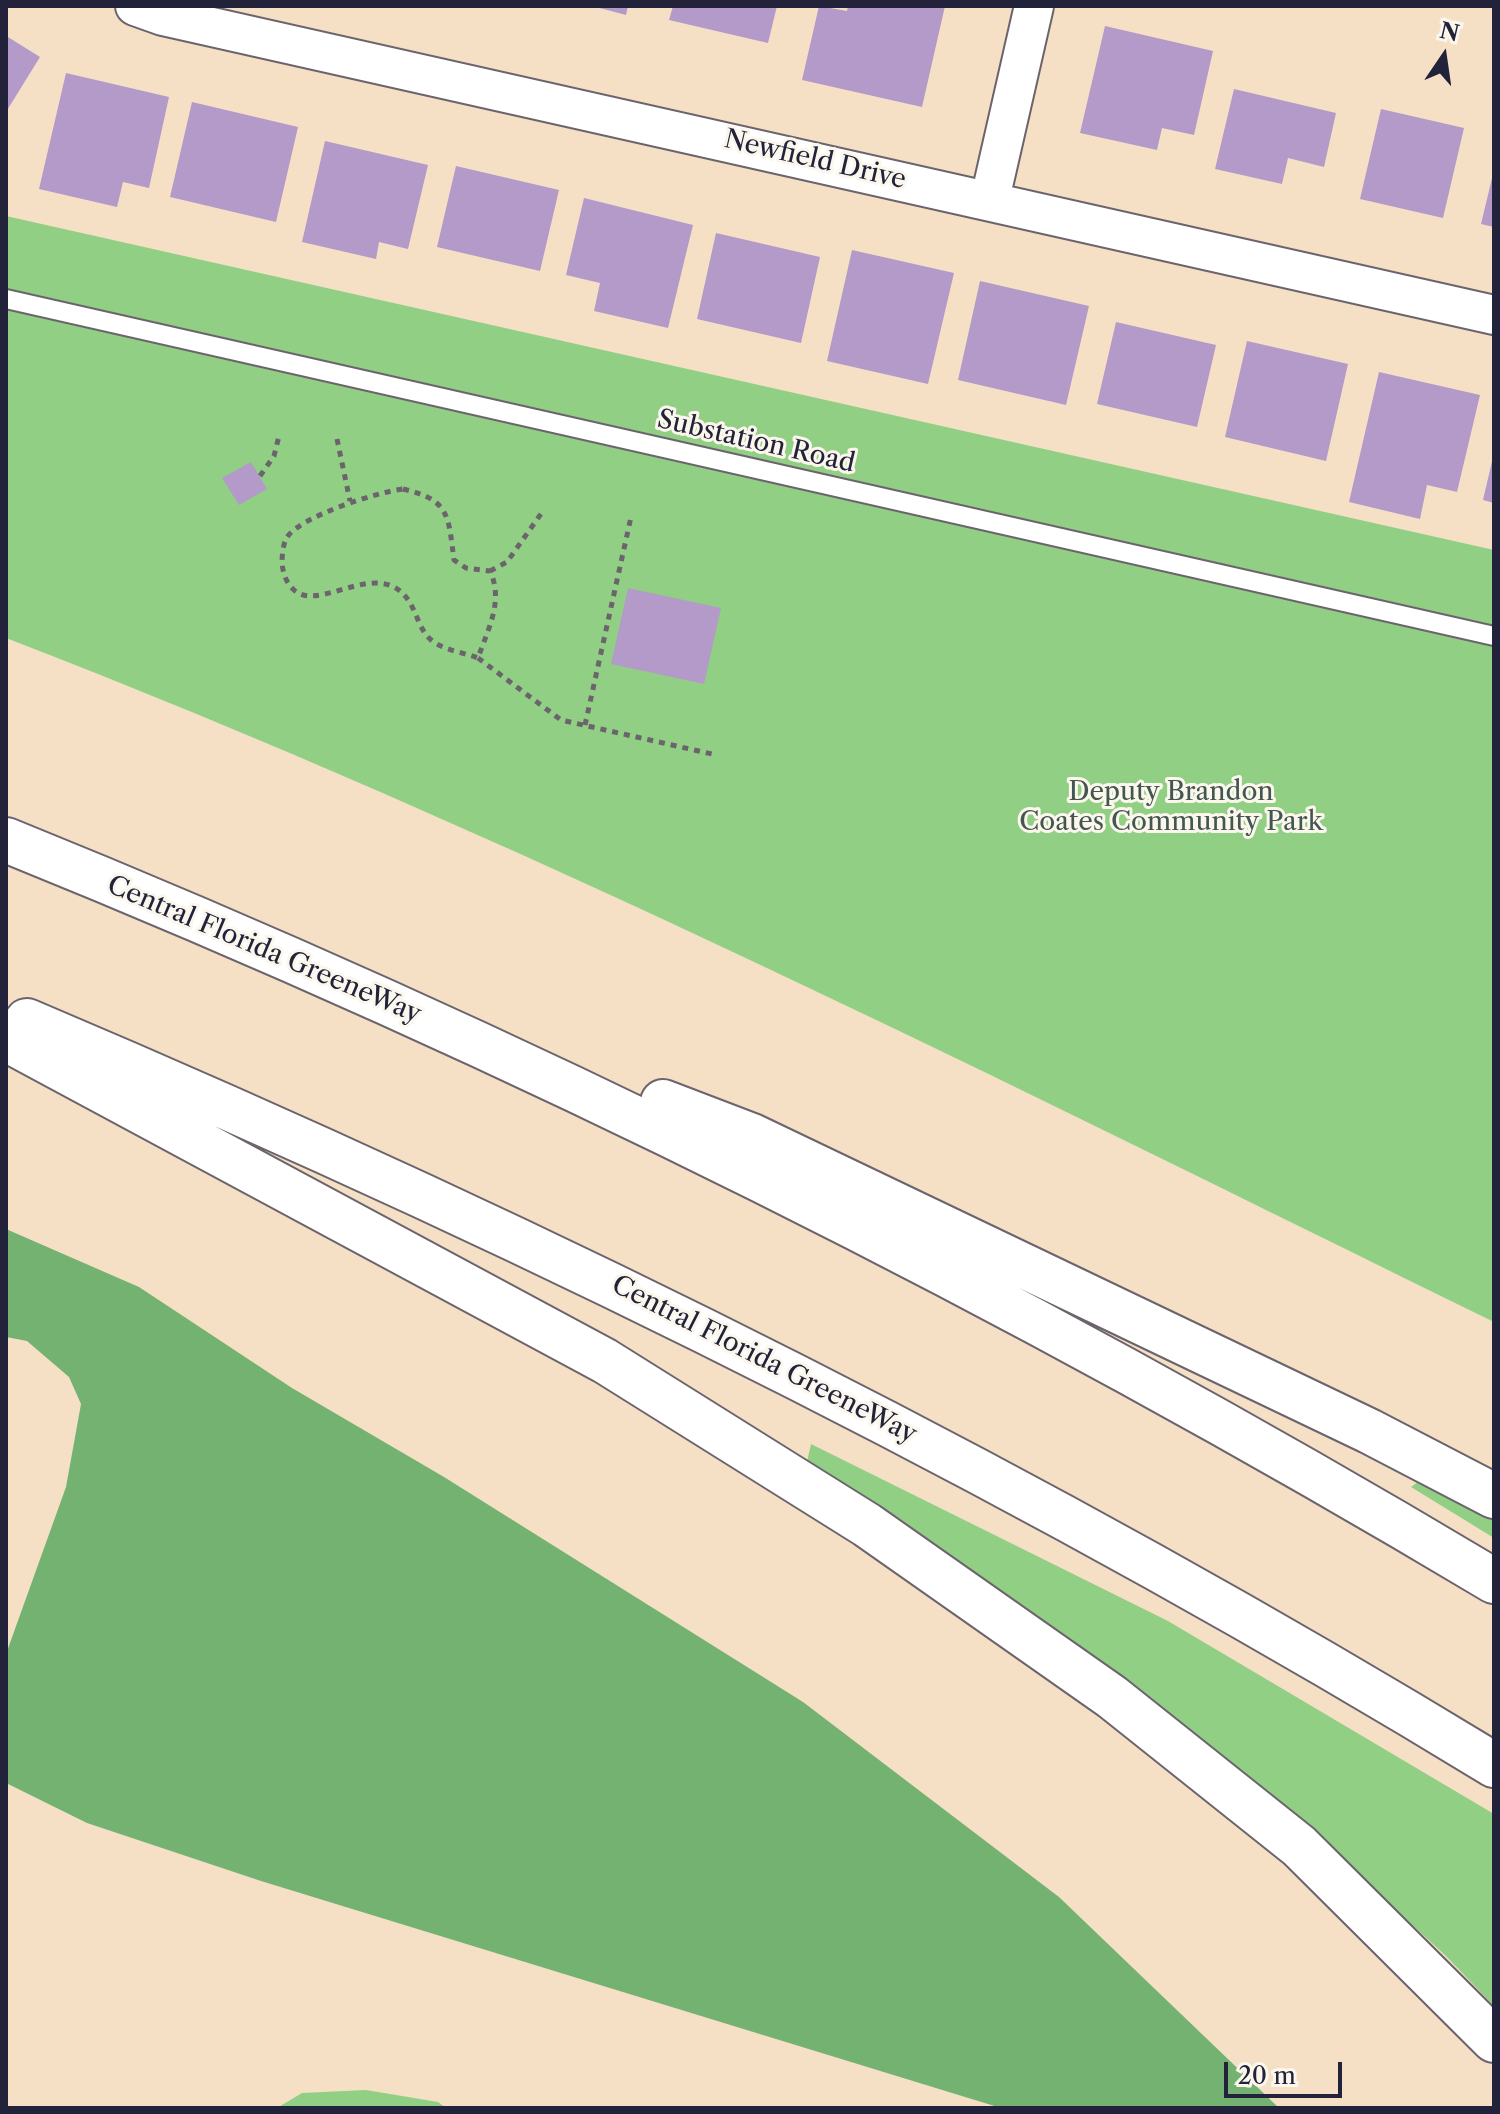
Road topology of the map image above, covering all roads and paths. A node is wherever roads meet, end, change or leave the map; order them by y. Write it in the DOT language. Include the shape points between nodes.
graph roads {
  1 [pos="135,6"];
  2 [pos="1034,6"];
  3 [pos="990,199"];
  4 [pos="6,299"];
  5 [pos="1494,315"];
  6 [pos="279,436"];
  7 [pos="337,439"];
  8 [pos="260,476"];
  9 [pos="350,501"];
  10 [pos="543,511"];
  11 [pos="631,517"];
  12 [pos="490,571"];
  13 [pos="1494,636"];
  14 [pos="478,658"];
  15 [pos="585,725"];
  16 [pos="712,754"];
  17 [pos="6,840"];
  18 [pos="276,953"];
  19 [pos="6,1013"];
  20 [pos="6,1039"];
  21 [pos="1494,1496"];
  22 [pos="1494,1581"];
  23 [pos="1494,1765"];
  24 [pos="1494,2040"];
  1 -- 3 [label="street, Newfield Drive"];
  2 -- 3 [label="street"];
  3 -- 5 [label="street, Newfield Drive"];
  4 -- 13 [label="lane, Substation Road"];
  6 -- 8 [label="path" via="274,456"];
  7 -- 9 [label="path"];
  9 -- 12 [label="path" via="403,489 425,494 440,503 448,517 454,560 466,568"];
  9 -- 14 [label="path" via="294,528 285,539 283,576 295,591 324,595 379,582 396,588 412,602 425,633 436,644"];
  10 -- 12 [label="path" via="525,542"];
  11 -- 15 [label="path"];
  12 -- 14 [label="path" via="496,605"];
  14 -- 15 [label="path" via="561,720"];
  15 -- 16 [label="path"];
  17 -- 18 [label="highway, Central Florida GreeneWay"];
  18 -- 21 [label="highway" via="752,1136"];
  18 -- 22 [label="highway, Central Florida GreeneWay" via="658,1128 931,1264 1238,1431"];
  19 -- 23 [label="highway, Central Florida GreeneWay" via="405,1186 776,1365 1160,1569"];
  20 -- 24 [label="highway" via="605,1361 867,1525 1112,1697 1299,1846"];
}
